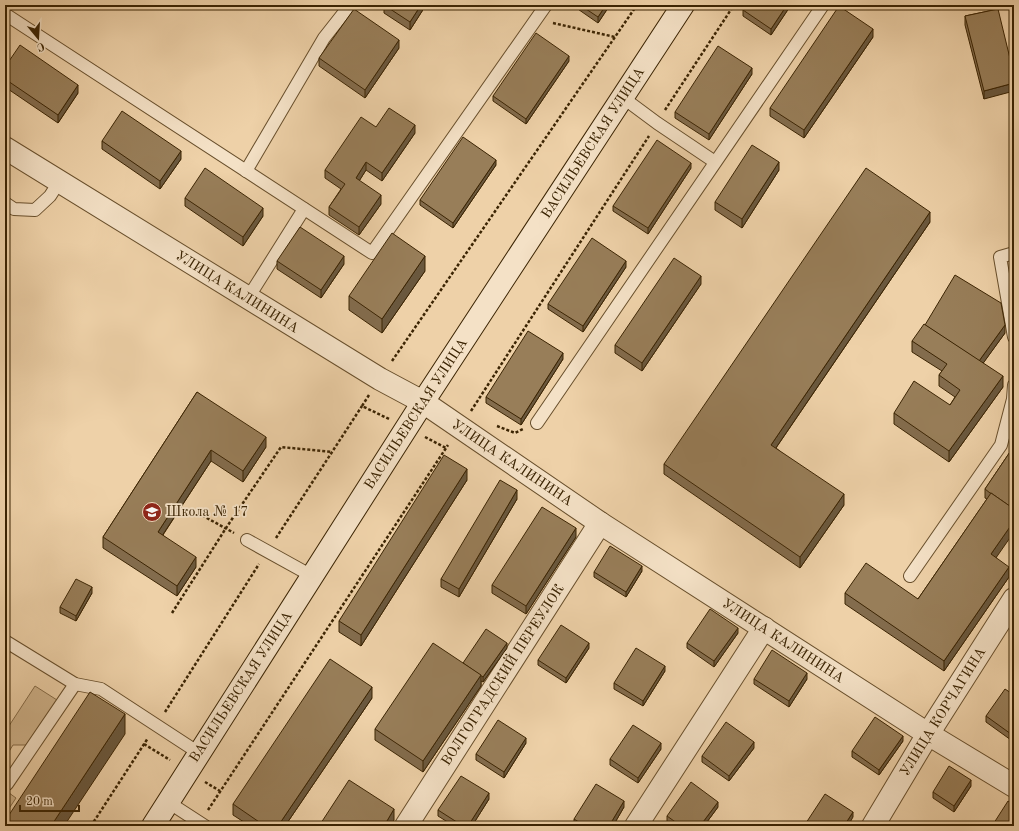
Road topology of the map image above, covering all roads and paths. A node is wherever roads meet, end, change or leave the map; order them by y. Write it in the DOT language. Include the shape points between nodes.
graph roads {
  1 [pos="350,5"];
  2 [pos="546,5"];
  3 [pos="637,5"];
  4 [pos="683,5"];
  5 [pos="734,5"];
  6 [pos="823,5"];
  7 [pos="5,14"];
  8 [pos="536,19"];
  9 [pos="615,37"];
  10 [pos="622,97"];
  11 [pos="657,123"];
  12 [pos="5,148"];
  13 [pos="715,162"];
  14 [pos="246,170"];
  15 [pos="59,182"];
  16 [pos="5,203"];
  17 [pos="304,209"];
  18 [pos="1014,253"];
  19 [pos="248,298"];
  20 [pos="1014,337"];
  21 [pos="380,379"];
  22 [pos="1014,384"];
  23 [pos="423,402"];
  24 [pos="362,406"];
  25 [pos="537,423"];
  26 [pos="496,425"];
  27 [pos="461,427"];
  28 [pos="407,428"];
  29 [pos="446,448"];
  30 [pos="332,452"];
  31 [pos="198,513"];
  32 [pos="600,523"];
  33 [pos="226,528"];
  34 [pos="246,540"];
  35 [pos="267,551"];
  36 [pos="312,576"];
  37 [pos="910,576"];
  38 [pos="1014,599"];
  39 [pos="172,613"];
  40 [pos="764,628"];
  41 [pos="5,642"];
  42 [pos="75,684"];
  43 [pos="156,725"];
  44 [pos="928,734"];
  45 [pos="199,754"];
  46 [pos="7,784"];
  47 [pos="1014,786"];
  48 [pos="168,802"];
  49 [pos="202,824"];
  50 [pos="91,826"];
  51 [pos="153,826"];
  52 [pos="406,826"];
  53 [pos="636,826"];
  54 [pos="873,826"];
  1 -- 14 [label="lane" via="324,38"];
  2 -- 8 [label="lane"];
  3 -- 9 [label="path"];
  4 -- 10 [label="street, ВАСИЛЬЕВСКАЯ УЛИЦА"];
  5 -- 11 [label="path"];
  6 -- 13 [label="lane"];
  7 -- 14 [label="lane"];
  8 -- 9 [label="path"];
  8 -- 17 [label="lane" via="372,253"];
  9 -- 21 [label="path"];
  10 -- 11 [label="lane"];
  10 -- 23 [label="street, ВАСИЛЬЕВСКАЯ УЛИЦА"];
  11 -- 13 [label="lane"];
  11 -- 27 [label="path"];
  12 -- 15 [label="street, УЛИЦА КАЛИНИНА"];
  13 -- 25 [label="lane"];
  14 -- 17 [label="lane"];
  15 -- 16 [label="lane" via="50,196 35,210 14,209"];
  15 -- 19 [label="street, УЛИЦА КАЛИНИНА"];
  17 -- 19 [label="lane"];
  18 -- 20 [label="lane" via="1000,257"];
  19 -- 21 [label="street, УЛИЦА КАЛИНИНА"];
  21 -- 23 [label="street, УЛИЦА КАЛИНИНА"];
  21 -- 24 [label="path"];
  22 -- 37 [label="lane" via="1013,399 1001,445"];
  23 -- 27 [label="street, УЛИЦА КАЛИНИНА"];
  23 -- 28 [label="street, ВАСИЛЬЕВСКАЯ УЛИЦА"];
  24 -- 28 [label="path"];
  24 -- 30 [label="path"];
  25 -- 26 [label="path" via="515,433"];
  27 -- 29 [label="path"];
  27 -- 32 [label="street, УЛИЦА КАЛИНИНА"];
  28 -- 29 [label="path"];
  28 -- 36 [label="street, ВАСИЛЬЕВСКАЯ УЛИЦА"];
  29 -- 49 [label="path"];
  30 -- 33 [label="path" via="281,447"];
  30 -- 35 [label="path"];
  31 -- 33 [label="path"];
  32 -- 40 [label="street, УЛИЦА КАЛИНИНА"];
  32 -- 52 [label="street, ВОЛГОГРАДСКИЙ ПЕРЕУЛОК"];
  33 -- 34 [label="path"];
  33 -- 39 [label="path"];
  34 -- 35 [label="lane"];
  35 -- 36 [label="lane"];
  35 -- 43 [label="path"];
  36 -- 45 [label="street, ВАСИЛЬЕВСКАЯ УЛИЦА"];
  38 -- 44 [label="street, УЛИЦА КОРЧАГИНА"];
  40 -- 44 [label="street, УЛИЦА КАЛИНИНА"];
  40 -- 53 [label="street"];
  41 -- 42 [label="lane"];
  42 -- 43 [label="lane" via="101,689"];
  42 -- 46 [label="lane"];
  43 -- 45 [label="lane"];
  43 -- 50 [label="path"];
  44 -- 47 [label="street, УЛИЦА КАЛИНИНА"];
  44 -- 54 [label="street, УЛИЦА КОРЧАГИНА"];
  45 -- 48 [label="street, ВАСИЛЬЕВСКАЯ УЛИЦА"];
  48 -- 49 [label="lane"];
  48 -- 51 [label="street, ВАСИЛЬЕВСКАЯ УЛИЦА"];
}
